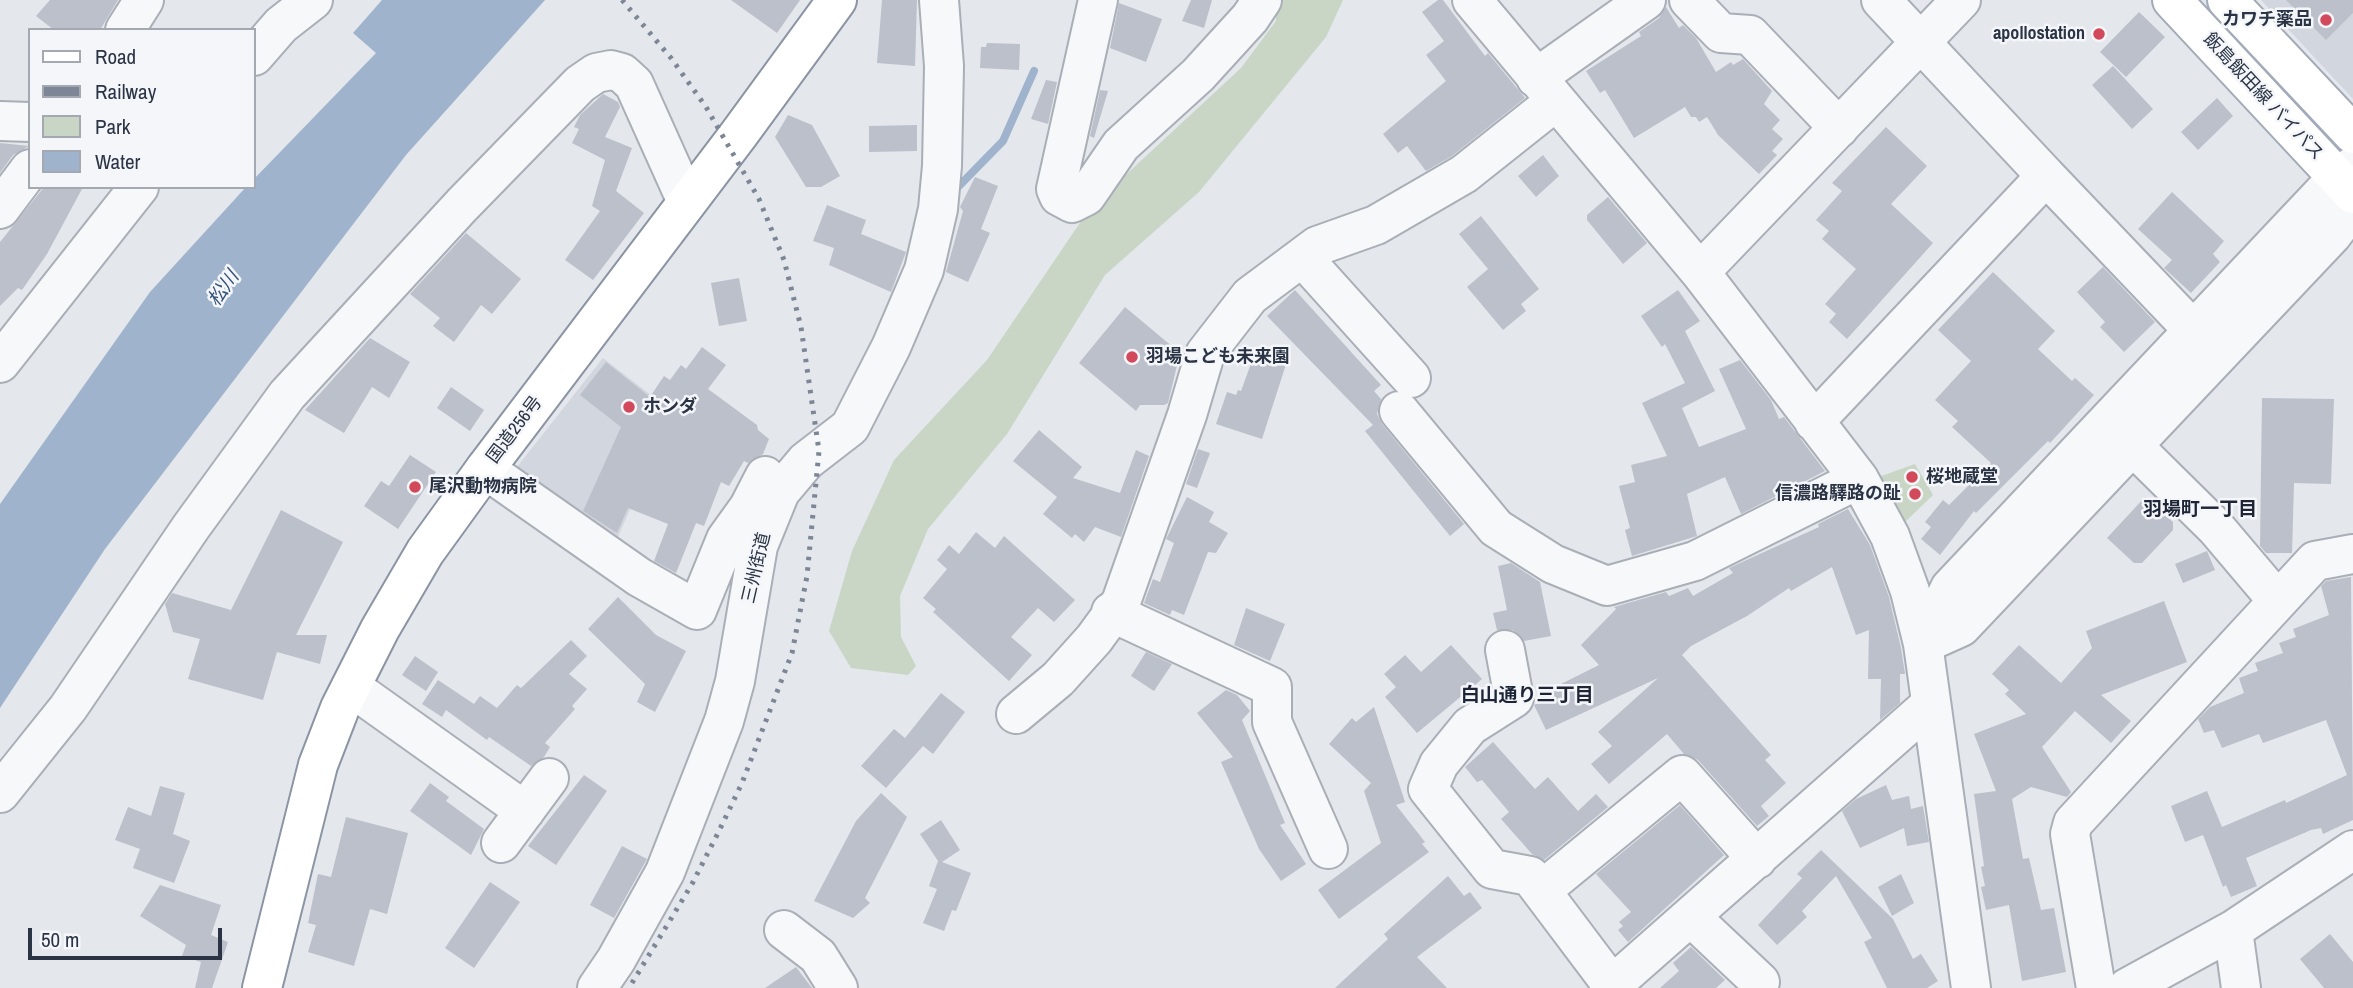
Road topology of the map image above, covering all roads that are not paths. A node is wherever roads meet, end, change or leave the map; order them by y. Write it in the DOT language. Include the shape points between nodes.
graph roads {
  1 [pos="144,0"];
  2 [pos="313,0"];
  3 [pos="837,0"];
  4 [pos="939,0"];
  5 [pos="1098,0"];
  6 [pos="1262,0"];
  7 [pos="1472,0"];
  8 [pos="1646,0"];
  9 [pos="1689,0"];
  10 [pos="1881,0"];
  11 [pos="1961,0"];
  12 [pos="2172,0"];
  13 [pos="2227,0"];
  14 [pos="126,28"];
  15 [pos="1921,43"];
  16 [pos="256,54"];
  17 [pos="1546,89"];
  18 [pos="0,121"];
  19 [pos="28,122"];
  20 [pos="1839,128"];
  21 [pos="2353,134"];
  22 [pos="28,172"];
  23 [pos="2046,176"];
  24 [pos="2349,186"];
  25 [pos="137,189"];
  26 [pos="687,202"];
  27 [pos="0,209"];
  28 [pos="1303,258"];
  29 [pos="1700,272"];
  30 [pos="2194,331"];
  31 [pos="0,363"];
  32 [pos="1814,422"];
  33 [pos="2133,446"];
  34 [pos="806,461"];
  35 [pos="485,469"];
  36 [pos="1859,479"];
  37 [pos="2353,554"];
  38 [pos="2277,600"];
  39 [pos="1111,612"];
  40 [pos="1923,644"];
  41 [pos="1505,650"];
  42 [pos="351,687"];
  43 [pos="1930,705"];
  44 [pos="1016,715"];
  45 [pos="550,778"];
  46 [pos="0,793"];
  47 [pos="525,810"];
  48 [pos="501,843"];
  49 [pos="1328,849"];
  50 [pos="2353,850"];
  51 [pos="1758,859"];
  52 [pos="1542,890"];
  53 [pos="1692,918"];
  54 [pos="785,930"];
  55 [pos="2233,930"];
  56 [pos="1760,982"];
  57 [pos="1611,986"];
  58 [pos="262,988"];
  59 [pos="597,988"];
  60 [pos="838,988"];
  61 [pos="1970,988"];
  62 [pos="2096,988"];
  63 [pos="2126,988"];
  64 [pos="2242,988"];
  1 -- 14 [label="street"];
  2 -- 16 [label="street" via="281,25"];
  3 -- 26 [label="main road, 国道256号"];
  4 -- 34 [label="street, 三州街道" via="943,166 939,209 923,270 862,408 850,427"];
  5 -- 6 [label="street" via="1056,189 1072,203 1086,196 1121,145 1198,75"];
  7 -- 17 [label="street"];
  8 -- 17 [label="street"];
  9 -- 20 [label="street" via="1721,33 1750,35"];
  10 -- 15 [label="street"];
  11 -- 15 [label="street"];
  12 -- 24 [label="main road, 飯島飯田線 バイパス"];
  13 -- 21 [label="main road"];
  15 -- 20 [label="street"];
  15 -- 23 [label="street"];
  17 -- 28 [label="street" via="1464,174 1376,225 1317,246"];
  17 -- 29 [label="street"];
  18 -- 19 [label="street"];
  20 -- 29 [label="street"];
  22 -- 27 [label="street"];
  23 -- 30 [label="street"];
  23 -- 32 [label="street"];
  24 -- 30 [label="street"];
  24 -- 33 [label="street" via="2332,235"];
  25 -- 31 [label="street"];
  26 -- 35 [label="main road, 国道256号"];
  26 -- 46 [label="street" via="634,84 611,70 580,84 286,395 68,708"];
  28 -- 36 [label="street" via="1405,394 1496,528 1553,564 1607,586 1695,561"];
  28 -- 39 [label="street" via="1250,296 1205,354 1121,602"];
  29 -- 32 [label="street"];
  30 -- 40 [label="street" via="1951,588"];
  32 -- 36 [label="street"];
  33 -- 38 [label="street" via="2216,528"];
  33 -- 40 [label="street" via="1961,627"];
  34 -- 35 [label="street" via="783,449 726,539 697,610 639,577"];
  34 -- 59 [label="street, 三州街道" via="780,492 758,546 735,681 689,815 645,909"];
  35 -- 42 [label="main road, 国道256号" via="425,552"];
  36 -- 40 [label="street" via="1890,536"];
  37 -- 38 [label="street" via="2315,561"];
  38 -- 62 [label="street" via="2073,823 2070,834"];
  39 -- 44 [label="street" via="1058,679"];
  39 -- 49 [label="street" via="1272,687 1272,722"];
  40 -- 43 [label="street"];
  41 -- 52 [label="street" via="1514,698 1470,726 1439,764 1428,789 1492,869 1530,876"];
  42 -- 47 [label="street"];
  42 -- 58 [label="main road, 国道256号" via="317,765"];
  43 -- 51 [label="street"];
  43 -- 61 [label="street"];
  45 -- 47 [label="street"];
  47 -- 48 [label="street"];
  50 -- 55 [label="street"];
  51 -- 52 [label="street" via="1682,775"];
  51 -- 53 [label="street"];
  52 -- 57 [label="street"];
  53 -- 56 [label="street"];
  53 -- 57 [label="street"];
  54 -- 60 [label="street" via="818,956"];
  55 -- 63 [label="street"];
  55 -- 64 [label="street"];
}
